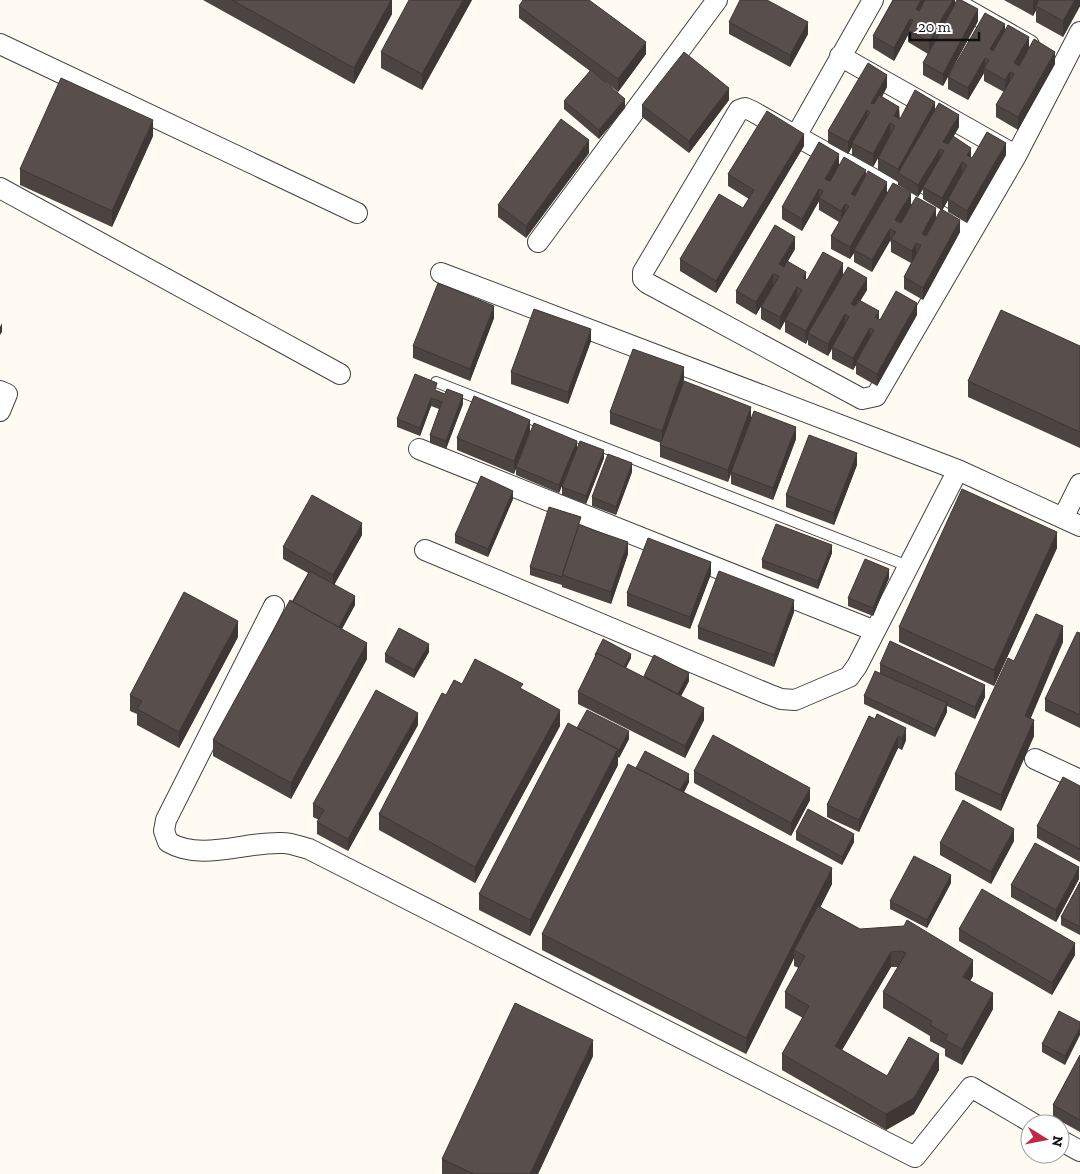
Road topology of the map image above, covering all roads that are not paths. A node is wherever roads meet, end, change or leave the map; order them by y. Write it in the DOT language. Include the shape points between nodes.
graph roads {
  1 [pos="717,0"];
  2 [pos="873,0"];
  3 [pos="950,0"];
  4 [pos="1080,32"];
  5 [pos="0,44"];
  6 [pos="840,56"];
  7 [pos="1063,64"];
  8 [pos="796,136"];
  9 [pos="1016,156"];
  10 [pos="0,188"];
  11 [pos="357,213"];
  12 [pos="971,233"];
  13 [pos="538,242"];
  14 [pos="441,273"];
  15 [pos="340,374"];
  16 [pos="436,382"];
  17 [pos="0,391"];
  18 [pos="0,411"];
  19 [pos="419,449"];
  20 [pos="958,470"];
  21 [pos="1080,484"];
  22 [pos="1072,522"];
  23 [pos="425,550"];
  24 [pos="908,566"];
  25 [pos="274,606"];
  26 [pos="875,631"];
  27 [pos="1035,759"];
  28 [pos="1080,780"];
  29 [pos="1020,1116"];
  1 -- 13 [label="street"];
  2 -- 6 [label="street"];
  3 -- 7 [label="street"];
  4 -- 7 [label="street"];
  5 -- 11 [label="street"];
  6 -- 8 [label="street"];
  6 -- 9 [label="street"];
  7 -- 9 [label="street"];
  8 -- 12 [label="street"];
  8 -- 12 [label="street" via="752,111 740,110 643,272 643,279 852,395 870,399 876,396"];
  9 -- 12 [label="street"];
  10 -- 15 [label="street"];
  14 -- 20 [label="street"];
  16 -- 24 [label="lane"];
  17 -- 18 [label="street" via="7,394"];
  19 -- 26 [label="street"];
  20 -- 22 [label="street"];
  20 -- 24 [label="street"];
  21 -- 22 [label="street"];
  23 -- 26 [label="street" via="781,699 795,700 849,677"];
  24 -- 26 [label="street"];
  25 -- 29 [label="street" via="166,820 164,831 168,842 195,851 284,843 309,849 915,1157 971,1087"];
  27 -- 28 [label="street"];
}
